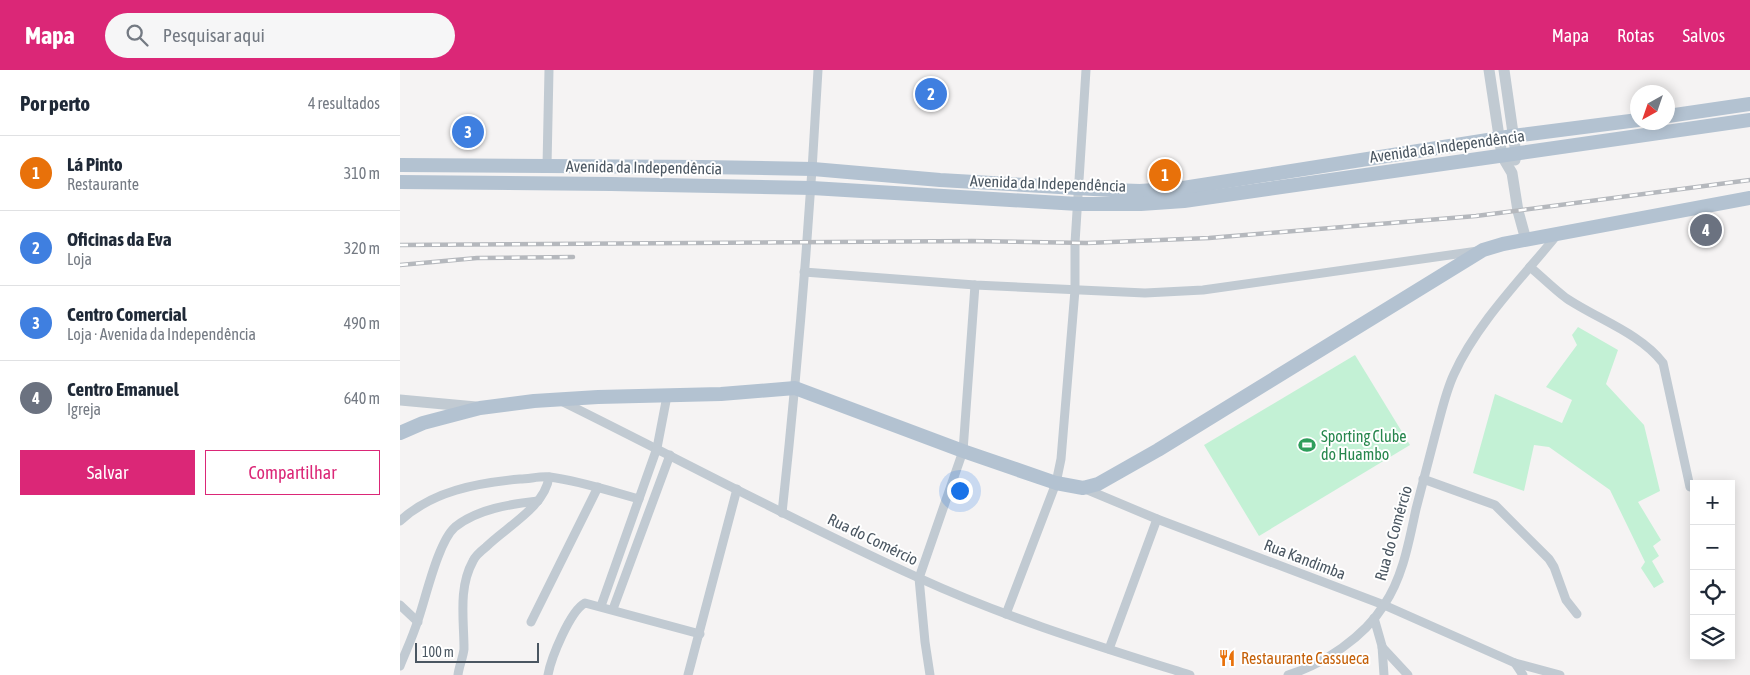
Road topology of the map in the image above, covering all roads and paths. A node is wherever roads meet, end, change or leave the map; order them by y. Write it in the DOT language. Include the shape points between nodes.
graph roads {
  1 [pos="549,70"];
  2 [pos="818,70"];
  3 [pos="1086,70"];
  4 [pos="1489,70"];
  5 [pos="1504,70"];
  6 [pos="1750,104"];
  7 [pos="1720,110"];
  8 [pos="1675,115"];
  9 [pos="1750,120"];
  10 [pos="1630,121"];
  11 [pos="1617,122"];
  12 [pos="1721,124"];
  13 [pos="1513,136"];
  14 [pos="1499,138"];
  15 [pos="1618,139"];
  16 [pos="1516,154"];
  17 [pos="1502,156"];
  18 [pos="400,165"];
  19 [pos="430,166"];
  20 [pos="548,166"];
  21 [pos="685,167"];
  22 [pos="702,167"];
  23 [pos="813,170"];
  24 [pos="1512,173"];
  25 [pos="940,180"];
  26 [pos="400,182"];
  27 [pos="431,182"];
  28 [pos="685,186"];
  29 [pos="701,186"];
  30 [pos="812,188"];
  31 [pos="1078,188"];
  32 [pos="940,197"];
  33 [pos="1750,198"];
  34 [pos="1078,204"];
  35 [pos="1557,235"];
  36 [pos="1526,240"];
  37 [pos="1483,250"];
  38 [pos="1530,267"];
  39 [pos="804,272"];
  40 [pos="975,285"];
  41 [pos="1075,290"];
  42 [pos="795,388"];
  43 [pos="667,396"];
  44 [pos="556,399"];
  45 [pos="400,400"];
  46 [pos="480,408"];
  47 [pos="400,433"];
  48 [pos="657,448"];
  49 [pos="963,451"];
  50 [pos="670,455"];
  51 [pos="548,477"];
  52 [pos="1423,479"];
  53 [pos="1056,483"];
  54 [pos="598,487"];
  55 [pos="1690,487"];
  56 [pos="1083,488"];
  57 [pos="737,489"];
  58 [pos="639,498"];
  59 [pos="538,502"];
  60 [pos="782,513"];
  61 [pos="1157,519"];
  62 [pos="400,521"];
  63 [pos="920,578"];
  64 [pos="400,605"];
  65 [pos="1384,605"];
  66 [pos="601,606"];
  67 [pos="613,609"];
  68 [pos="1006,614"];
  69 [pos="1576,614"];
  70 [pos="1374,618"];
  71 [pos="418,622"];
  72 [pos="531,622"];
  73 [pos="700,634"];
  74 [pos="1382,646"];
  75 [pos="1108,649"];
  76 [pos="1515,663"];
  77 [pos="400,666"];
  78 [pos="458,675"];
  79 [pos="548,675"];
  80 [pos="688,675"];
  81 [pos="930,675"];
  82 [pos="1190,675"];
  83 [pos="1288,675"];
  84 [pos="1384,675"];
  85 [pos="1408,675"];
  86 [pos="1523,675"];
  87 [pos="1560,675"];
  1 -- 20 [label="street"];
  2 -- 23 [label="street"];
  3 -- 31 [label="street"];
  4 -- 14 [label="street"];
  5 -- 13 [label="street"];
  6 -- 7 [label="main road"];
  7 -- 8 [label="main road"];
  7 -- 12 [label="main road"];
  9 -- 12 [label="main road, Avenida da Independência"];
  10 -- 11 [label="main road, Avenida da Independência"];
  11 -- 13 [label="main road, Avenida da Independência"];
  11 -- 15 [label="main road"];
  12 -- 15 [label="main road, Avenida da Independência"];
  13 -- 14 [label="main road, Avenida da Independência"];
  13 -- 16 [label="street"];
  14 -- 17 [label="street"];
  14 -- 31 [label="main road, Avenida da Independência" via="1183,188 1140,191"];
  15 -- 16 [label="main road, Avenida da Independência"];
  16 -- 17 [label="main road, Avenida da Independência"];
  16 -- 24 [label="street"];
  17 -- 24 [label="street"];
  17 -- 34 [label="main road, Avenida da Independência" via="1184,201"];
  18 -- 19 [label="main road, Avenida da Independência"];
  19 -- 20 [label="main road, Avenida da Independência"];
  19 -- 27 [label="main road"];
  20 -- 21 [label="main road, Avenida da Independência"];
  21 -- 22 [label="main road, Avenida da Independência"];
  21 -- 28 [label="main road"];
  22 -- 23 [label="main road, Avenida da Independência"];
  22 -- 29 [label="main road"];
  23 -- 25 [label="main road, Avenida da Independência"];
  23 -- 30 [label="street"];
  24 -- 36 [label="street"];
  25 -- 31 [label="main road, Avenida da Independência"];
  25 -- 32 [label="main road"];
  26 -- 27 [label="main road, Avenida da Independência"];
  27 -- 28 [label="main road, Avenida da Independência"];
  28 -- 29 [label="main road, Avenida da Independência"];
  29 -- 30 [label="main road, Avenida da Independência"];
  30 -- 32 [label="main road, Avenida da Independência"];
  30 -- 39 [label="street"];
  31 -- 34 [label="street"];
  32 -- 34 [label="main road, Avenida da Independência"];
  33 -- 35 [label="main road"];
  34 -- 41 [label="street"];
  35 -- 36 [label="main road"];
  35 -- 38 [label="street, Rua do Comércio"];
  36 -- 37 [label="main road"];
  37 -- 41 [label="street" via="1203,290 1145,293"];
  37 -- 56 [label="main road" via="1158,450 1098,484"];
  38 -- 52 [label="street, Rua do Comércio" via="1478,332 1453,375"];
  38 -- 55 [label="street" via="1565,297 1656,353 1663,363"];
  39 -- 40 [label="street"];
  39 -- 42 [label="street"];
  40 -- 41 [label="street"];
  40 -- 49 [label="street"];
  41 -- 53 [label="street" via="1061,459"];
  42 -- 43 [label="main road"];
  42 -- 49 [label="main road"];
  42 -- 60 [label="street"];
  43 -- 44 [label="main road"];
  43 -- 48 [label="street"];
  44 -- 46 [label="main road"];
  44 -- 48 [label="street, Rua do Comércio"];
  45 -- 46 [label="street"];
  46 -- 47 [label="main road" via="423,423"];
  48 -- 50 [label="street, Rua do Comércio"];
  48 -- 58 [label="street"];
  49 -- 53 [label="main road"];
  49 -- 63 [label="street"];
  50 -- 57 [label="street, Rua do Comércio"];
  50 -- 67 [label="street"];
  51 -- 54 [label="street"];
  51 -- 59 [label="street" via="548,486"];
  51 -- 62 [label="street" via="492,481 455,490 435,497"];
  52 -- 65 [label="street, Rua do Comércio" via="1403,560"];
  52 -- 69 [label="street" via="1495,505 1549,559 1566,600"];
  53 -- 56 [label="main road"];
  53 -- 68 [label="street"];
  54 -- 58 [label="street"];
  54 -- 72 [label="street"];
  56 -- 61 [label="street, Rua Kandimba"];
  57 -- 60 [label="street, Rua do Comércio"];
  57 -- 73 [label="street"];
  58 -- 66 [label="street"];
  59 -- 71 [label="street" via="514,504 474,516 453,529 444,543"];
  59 -- 78 [label="street" via="473,560 462,606 464,651"];
  60 -- 63 [label="street, Rua do Comércio"];
  61 -- 65 [label="street, Rua Kandimba"];
  61 -- 75 [label="street"];
  63 -- 68 [label="street, Rua do Comércio"];
  63 -- 81 [label="street"];
  64 -- 71 [label="street"];
  65 -- 70 [label="street, Rua do Comércio"];
  65 -- 76 [label="street, Rua Kandimba"];
  66 -- 67 [label="street"];
  66 -- 79 [label="street" via="585,603 580,606 560,641"];
  67 -- 73 [label="street"];
  68 -- 75 [label="street, Rua do Comércio"];
  70 -- 74 [label="street"];
  70 -- 83 [label="street, Rua do Comércio" via="1339,649"];
  71 -- 77 [label="street"];
  73 -- 80 [label="street"];
  74 -- 84 [label="street"];
  74 -- 85 [label="street"];
  75 -- 82 [label="street, Rua do Comércio"];
  76 -- 86 [label="street"];
  76 -- 87 [label="street, Rua Kandimba"];
}
